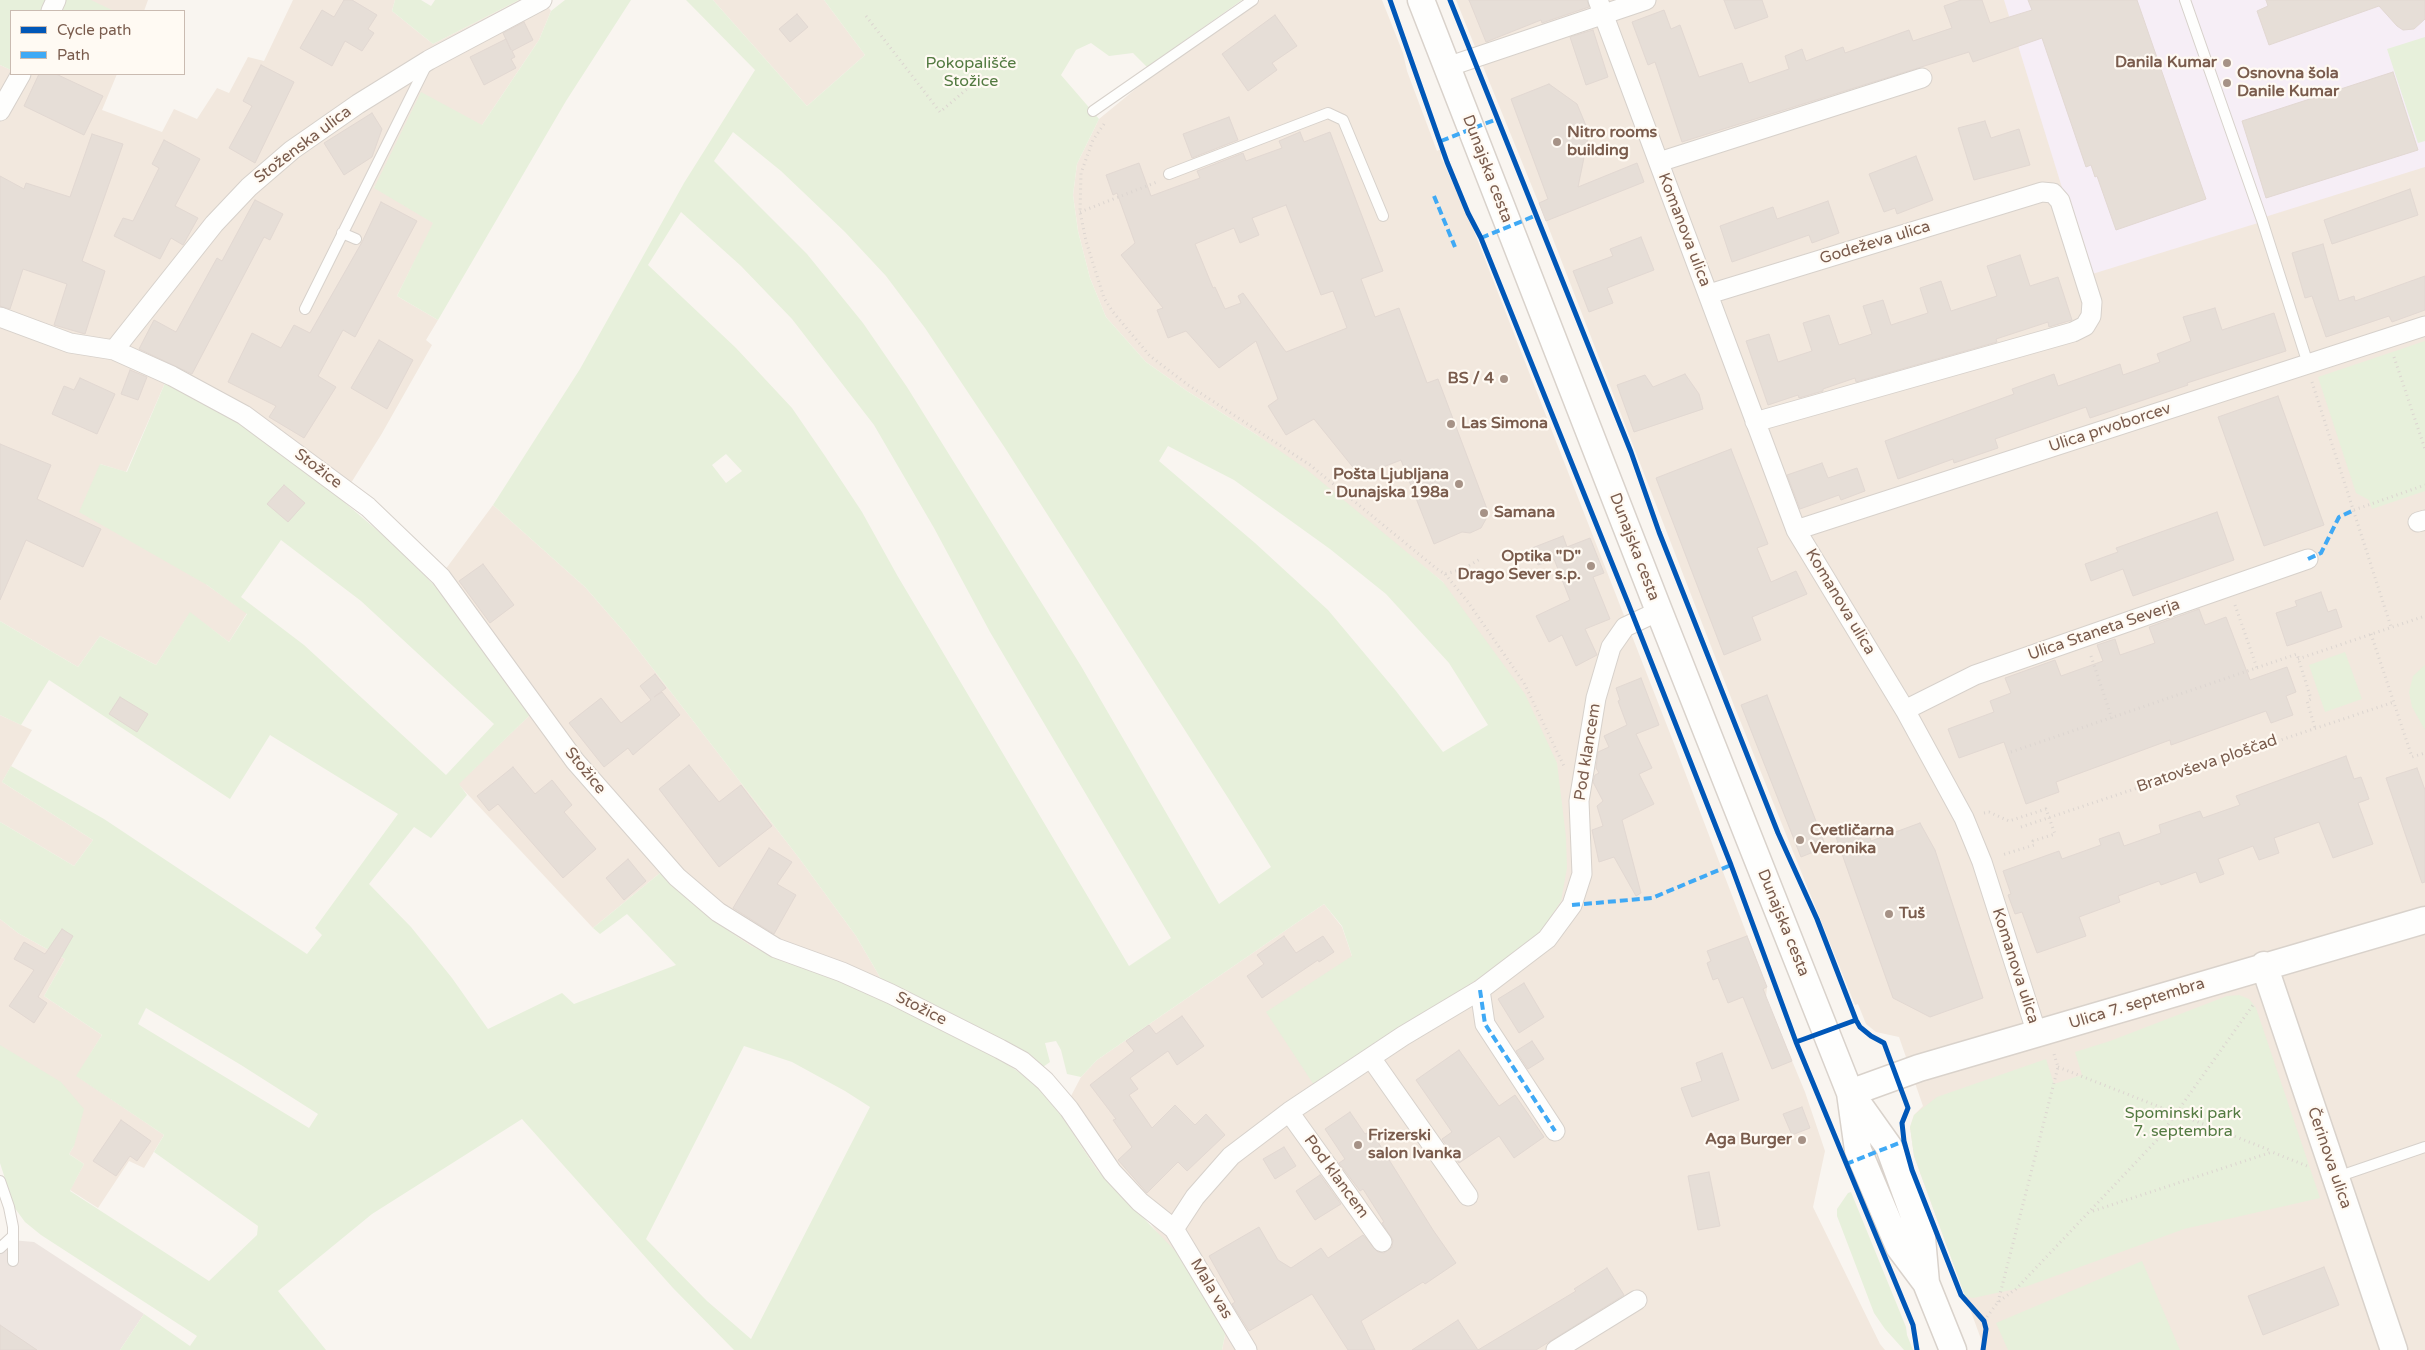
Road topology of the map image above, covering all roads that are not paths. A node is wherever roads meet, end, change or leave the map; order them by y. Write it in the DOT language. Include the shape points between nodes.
graph roads {
  1 [pos="542,0"];
  2 [pos="1253,0"];
  3 [pos="1420,0"];
  4 [pos="1646,0"];
  5 [pos="2185,0"];
  6 [pos="1600,7"];
  7 [pos="429,60"];
  8 [pos="1447,67"];
  9 [pos="20,75"];
  10 [pos="1922,78"];
  11 [pos="0,111"];
  12 [pos="1093,112"];
  13 [pos="1659,162"];
  14 [pos="1169,174"];
  15 [pos="1383,216"];
  16 [pos="342,233"];
  17 [pos="356,239"];
  18 [pos="1708,294"];
  19 [pos="304,309"];
  20 [pos="0,317"];
  21 [pos="2425,326"];
  22 [pos="114,350"];
  23 [pos="2308,364"];
  24 [pos="1755,422"];
  25 [pos="1796,530"];
  26 [pos="2308,559"];
  27 [pos="1659,611"];
  28 [pos="1905,710"];
  29 [pos="2425,920"];
  30 [pos="2264,965"];
  31 [pos="1480,990"];
  32 [pos="2037,1034"];
  33 [pos="1371,1058"];
  34 [pos="1850,1093"];
  35 [pos="1290,1112"];
  36 [pos="1555,1131"];
  37 [pos="2425,1146"];
  38 [pos="2336,1177"];
  39 [pos="0,1181"];
  40 [pos="1468,1196"];
  41 [pos="1174,1229"];
  42 [pos="13,1236"];
  43 [pos="1382,1242"];
  44 [pos="0,1248"];
  45 [pos="13,1261"];
  46 [pos="1637,1300"];
  47 [pos="1247,1350"];
  48 [pos="1556,1350"];
  49 [pos="1953,1350"];
  50 [pos="2394,1350"];
  1 -- 7 [label="street, Stoženska ulica"];
  2 -- 12 [label="lane"];
  3 -- 8 [label="main road, Dunajska cesta"];
  4 -- 6 [label="street"];
  5 -- 23 [label="lane" via="2262,220"];
  6 -- 8 [label="street"];
  6 -- 13 [label="street, Komanova ulica"];
  7 -- 16 [label="lane"];
  7 -- 22 [label="street, Stoženska ulica" via="292,150 249,187 214,224"];
  8 -- 27 [label="main road, Dunajska cesta"];
  9 -- 11 [label="street"];
  10 -- 13 [label="street, Komanova ulica"];
  13 -- 18 [label="street, Komanova ulica"];
  14 -- 15 [label="lane" via="1328,113 1343,120"];
  16 -- 17 [label="lane"];
  16 -- 19 [label="lane"];
  18 -- 24 [label="street, Komanova ulica"];
  18 -- 24 [label="street, Godeževa ulica" via="2042,192 2053,193 2060,201 2092,302 2091,316 2085,326"];
  20 -- 22 [label="street, Stožice" via="70,343"];
  21 -- 23 [label="street, Ulica prvoborcev"];
  22 -- 41 [label="street, Stožice" via="172,376 244,415 368,507 441,577 582,768 677,877 718,912 776,948 891,994 1022,1061 1069,1109 1112,1172 1140,1202"];
  23 -- 25 [label="street, Ulica prvoborcev"];
  24 -- 25 [label="street, Komanova ulica"];
  25 -- 28 [label="street, Komanova ulica"];
  26 -- 28 [label="street, Ulica Staneta Severja" via="1976,675"];
  27 -- 31 [label="street, Pod klancem" via="1625,627 1611,647 1596,698 1580,801 1582,874 1572,905 1547,939"];
  27 -- 34 [label="main road, Dunajska cesta"];
  28 -- 32 [label="street, Komanova ulica" via="1964,818 1982,862"];
  29 -- 30 [label="main road, Ulica 7. septembra"];
  30 -- 32 [label="main road, Ulica 7. septembra"];
  30 -- 38 [label="main road, Čerinova ulica"];
  31 -- 33 [label="street, Pod klancem"];
  31 -- 36 [label="street" via="1485,1024"];
  32 -- 34 [label="main road, Ulica 7. septembra" via="1919,1068"];
  33 -- 35 [label="street, Pod klancem"];
  33 -- 40 [label="street"];
  34 -- 49 [label="main road, Dunajska cesta" via="1889,1147 1922,1238 1926,1283"];
  35 -- 41 [label="street, Pod klancem" via="1231,1156 1195,1197"];
  35 -- 43 [label="street, Pod klancem"];
  37 -- 38 [label="lane"];
  38 -- 50 [label="main road, Čerinova ulica"];
  39 -- 42 [label="lane" via="9,1206"];
  41 -- 47 [label="street, Mala vas"];
  42 -- 44 [label="lane"];
  42 -- 45 [label="lane"];
  46 -- 48 [label="street"];
}
